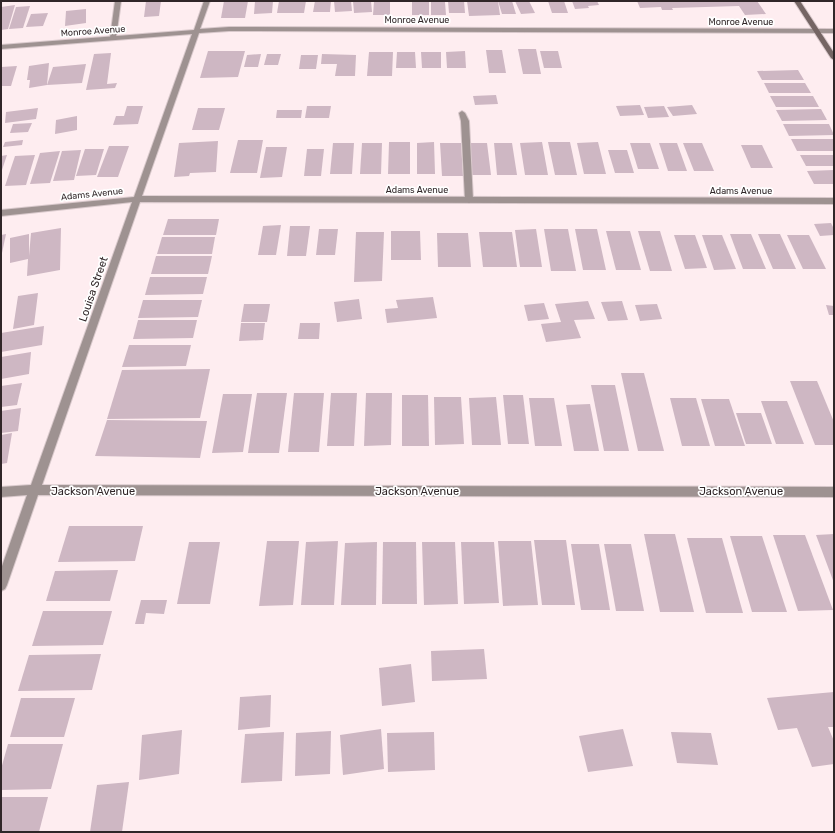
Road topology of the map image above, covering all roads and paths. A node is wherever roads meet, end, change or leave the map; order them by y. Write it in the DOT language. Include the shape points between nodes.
graph roads {
  1 [pos="118,1"];
  2 [pos="207,1"];
  3 [pos="797,1"];
  4 [pos="817,31"];
  5 [pos="834,31"];
  6 [pos="196,32"];
  7 [pos="113,38"];
  8 [pos="1,46"];
  9 [pos="834,58"];
  10 [pos="462,113"];
  11 [pos="137,199"];
  12 [pos="469,200"];
  13 [pos="834,201"];
  14 [pos="1,213"];
  15 [pos="34,491"];
  16 [pos="1,492"];
  17 [pos="834,492"];
  18 [pos="1,585"];
  1 -- 7 [label="street"];
  2 -- 6 [label="street, Louisa Street"];
  3 -- 4 [label="main road"];
  4 -- 5 [label="street, Monroe Avenue"];
  4 -- 6 [label="street, Monroe Avenue" via="229,28"];
  4 -- 9 [label="main road"];
  6 -- 7 [label="street, Monroe Avenue"];
  6 -- 11 [label="street, Louisa Street"];
  7 -- 8 [label="street, Monroe Avenue"];
  10 -- 12 [label="street" via="465,121"];
  11 -- 12 [label="street, Adams Avenue"];
  11 -- 14 [label="street, Adams Avenue"];
  11 -- 15 [label="street, Louisa Street"];
  12 -- 13 [label="street, Adams Avenue"];
  15 -- 16 [label="street, Jackson Avenue"];
  15 -- 17 [label="street, Jackson Avenue"];
  15 -- 18 [label="street, Louisa Street"];
}
